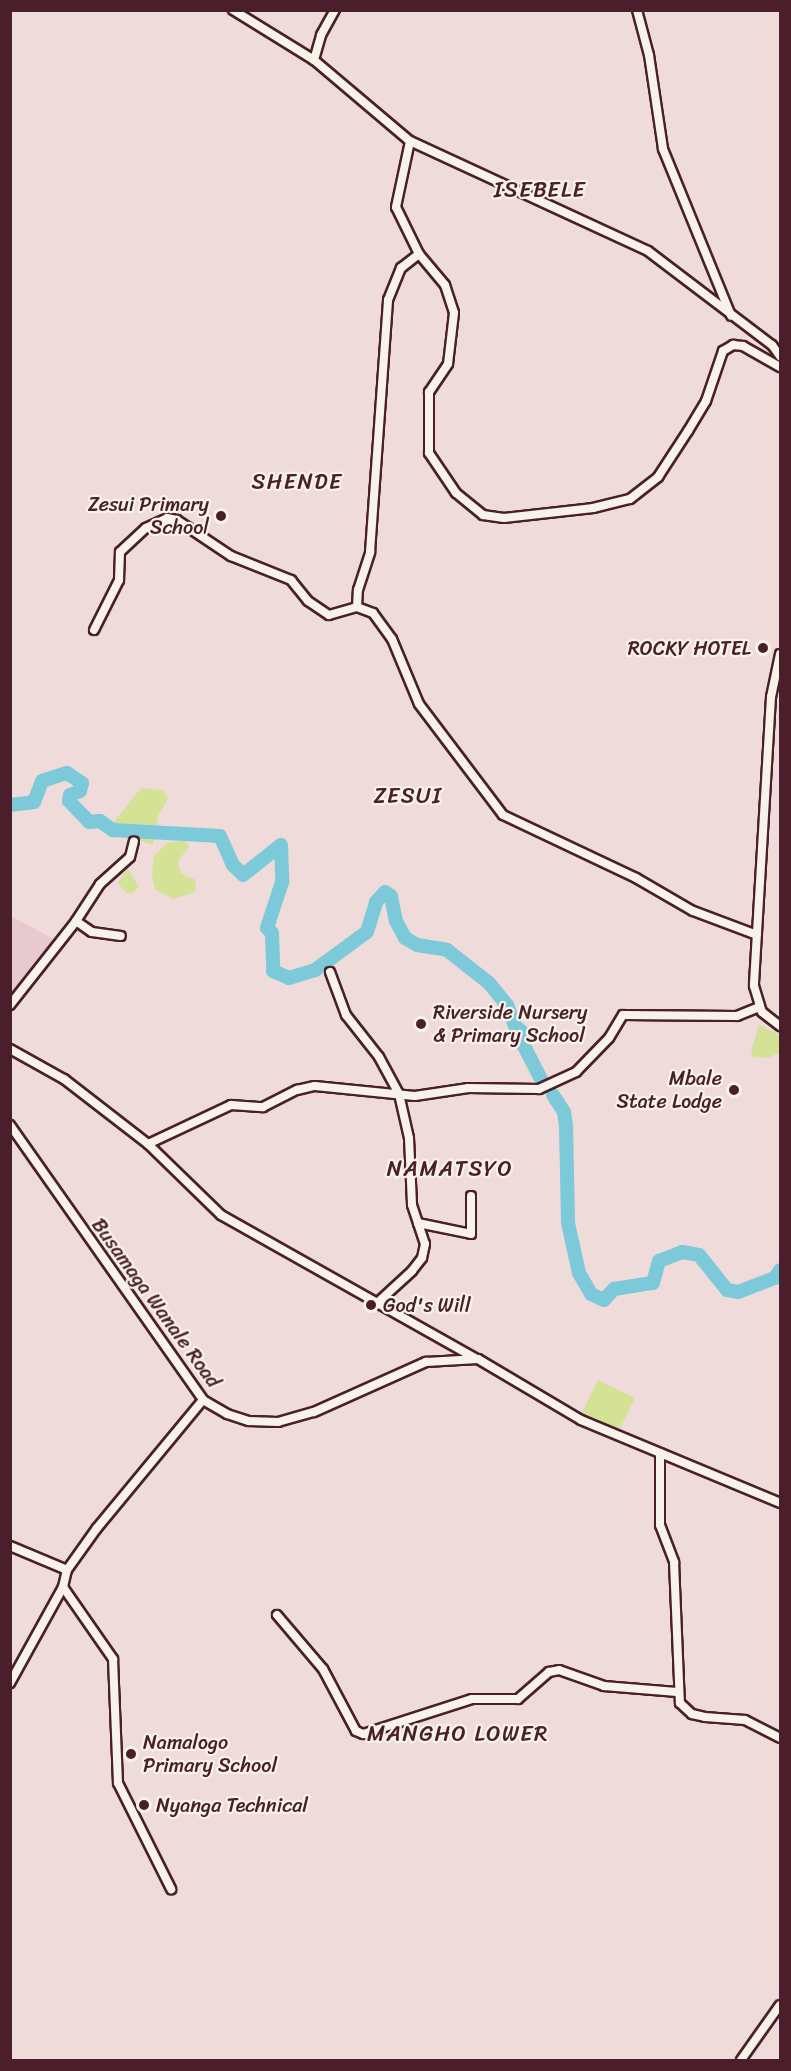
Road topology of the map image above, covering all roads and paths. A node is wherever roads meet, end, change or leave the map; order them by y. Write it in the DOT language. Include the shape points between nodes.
graph roads {
  1 [pos="233,10"];
  2 [pos="335,10"];
  3 [pos="637,10"];
  4 [pos="314,60"];
  5 [pos="410,141"];
  6 [pos="419,254"];
  7 [pos="732,316"];
  8 [pos="780,356"];
  9 [pos="780,367"];
  10 [pos="357,607"];
  11 [pos="94,630"];
  12 [pos="780,654"];
  13 [pos="134,840"];
  14 [pos="76,921"];
  15 [pos="757,935"];
  16 [pos="121,936"];
  17 [pos="330,972"];
  18 [pos="10,1005"];
  19 [pos="759,1007"];
  20 [pos="780,1026"];
  21 [pos="10,1049"];
  22 [pos="399,1094"];
  23 [pos="10,1125"];
  24 [pos="148,1144"];
  25 [pos="471,1196"];
  26 [pos="418,1223"];
  27 [pos="376,1304"];
  28 [pos="478,1359"];
  29 [pos="203,1400"];
  30 [pos="660,1453"];
  31 [pos="780,1503"];
  32 [pos="10,1546"];
  33 [pos="67,1570"];
  34 [pos="63,1587"];
  35 [pos="277,1615"];
  36 [pos="10,1683"];
  37 [pos="677,1692"];
  38 [pos="780,1738"];
  39 [pos="171,1889"];
  40 [pos="780,2005"];
  41 [pos="741,2061"];
  1 -- 4 [label="street"];
  2 -- 4 [label="street" via="321,35"];
  3 -- 7 [label="street" via="649,55 663,149"];
  4 -- 5 [label="street"];
  5 -- 6 [label="street" via="396,207"];
  5 -- 7 [label="street" via="648,250"];
  6 -- 9 [label="street" via="446,285 454,313 448,364 429,392 429,453 456,493 483,515 593,508 630,499 658,477 688,431 703,407 723,351 733,345 743,346"];
  6 -- 10 [label="street" via="402,268 388,300 370,552"];
  7 -- 8 [label="street"];
  10 -- 11 [label="street" via="329,615 308,601 291,580 231,556 177,520 167,518 140,532 120,552 119,580"];
  10 -- 15 [label="street" via="383,623 419,704 503,815 626,873 693,911"];
  12 -- 15 [label="street" via="771,697"];
  13 -- 14 [label="street" via="130,856 100,884"];
  14 -- 16 [label="street" via="92,932"];
  14 -- 18 [label="street"];
  15 -- 19 [label="street" via="754,997"];
  17 -- 22 [label="street" via="346,1015 378,1057"];
  19 -- 20 [label="street"];
  19 -- 22 [label="street" via="737,1016 623,1015 609,1038 581,1068 539,1089 489,1087 428,1095"];
  21 -- 24 [label="street" via="64,1079"];
  22 -- 24 [label="street" via="306,1088 263,1107 231,1105"];
  22 -- 26 [label="street" via="409,1138 409,1184"];
  23 -- 29 [label="street, Busamaga Wanale Road"];
  24 -- 27 [label="street" via="221,1215"];
  25 -- 26 [label="street" via="471,1234"];
  26 -- 27 [label="street" via="426,1244 422,1258"];
  27 -- 28 [label="street"];
  28 -- 29 [label="street, Busamaga Wanale Road" via="426,1362 314,1412 278,1422 249,1421"];
  28 -- 30 [label="street" via="581,1420"];
  29 -- 33 [label="street"];
  30 -- 31 [label="street"];
  30 -- 37 [label="street" via="660,1526 674,1562 676,1590"];
  32 -- 33 [label="street"];
  33 -- 34 [label="street"];
  34 -- 36 [label="street"];
  34 -- 39 [label="street" via="113,1659 118,1783"];
  35 -- 37 [label="street" via="323,1669 356,1731 363,1734 463,1701 518,1699 549,1672 559,1670 604,1686"];
  37 -- 38 [label="street" via="680,1703 692,1714 745,1720"];
  40 -- 41 [label="street"];
}
